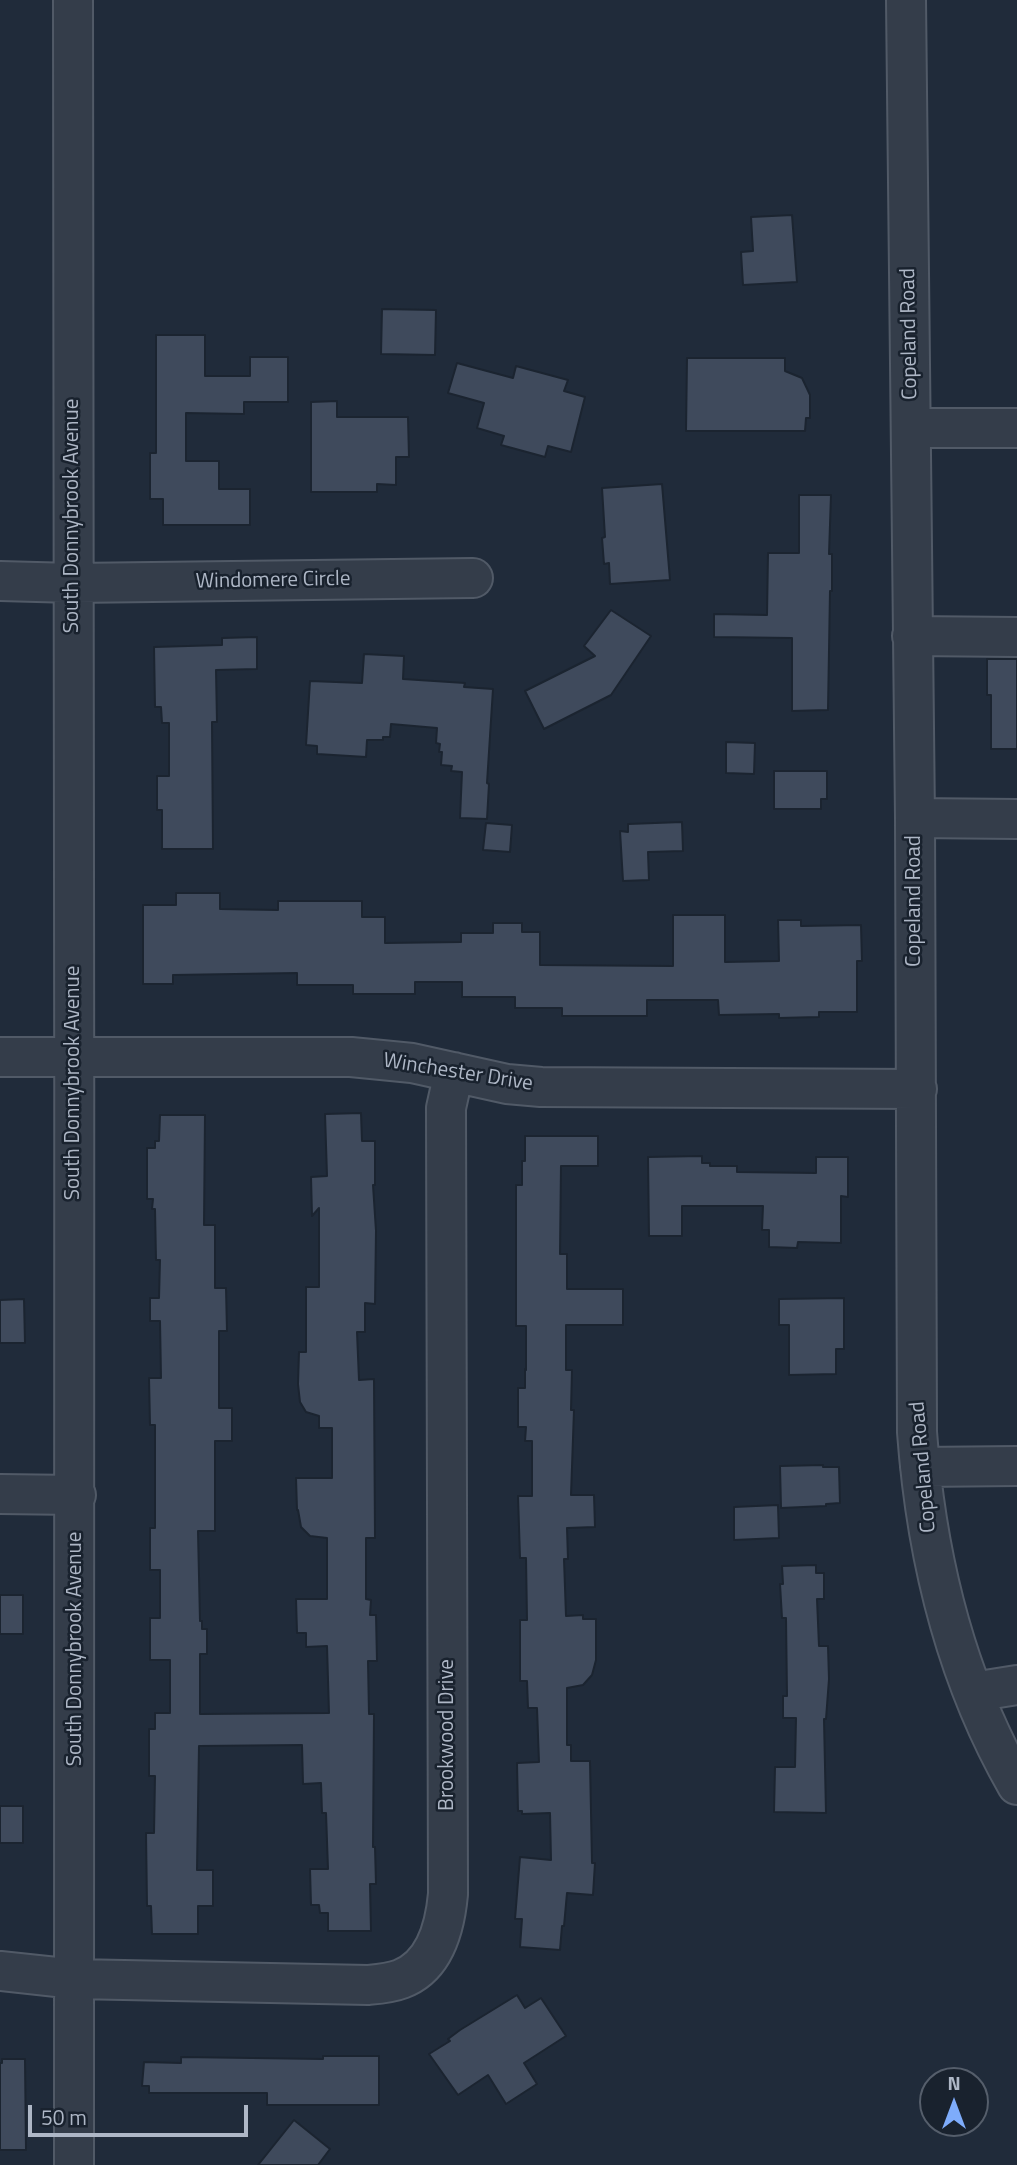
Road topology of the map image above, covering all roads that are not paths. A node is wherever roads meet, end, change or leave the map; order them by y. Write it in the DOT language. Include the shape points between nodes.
graph roads {
  1 [pos="73,0"];
  2 [pos="906,0"];
  3 [pos="912,428"];
  4 [pos="1017,428"];
  5 [pos="473,578"];
  6 [pos="0,581"];
  7 [pos="73,583"];
  8 [pos="912,636"];
  9 [pos="1017,637"];
  10 [pos="915,818"];
  11 [pos="1017,819"];
  12 [pos="74,1056"];
  13 [pos="0,1057"];
  14 [pos="454,1072"];
  15 [pos="917,1089"];
  16 [pos="1017,1466"];
  17 [pos="920,1467"];
  18 [pos="0,1494"];
  19 [pos="76,1495"];
  20 [pos="1017,1685"];
  21 [pos="972,1692"];
  22 [pos="1017,1785"];
  23 [pos="0,1971"];
  24 [pos="75,1979"];
  25 [pos="74,2165"];
  1 -- 7 [label="street, South Donnybrook Avenue"];
  2 -- 3 [label="street, Copeland Road"];
  3 -- 4 [label="street"];
  3 -- 8 [label="street, Copeland Road"];
  5 -- 7 [label="street, Windomere Circle"];
  6 -- 7 [label="street, Windomere Circle"];
  7 -- 12 [label="street, South Donnybrook Avenue"];
  8 -- 9 [label="street"];
  8 -- 10 [label="street, Copeland Road"];
  10 -- 11 [label="street"];
  10 -- 15 [label="street, Copeland Road"];
  12 -- 13 [label="street, Winchester Drive"];
  12 -- 14 [label="street, Winchester Drive" via="351,1057"];
  12 -- 19 [label="street, South Donnybrook Avenue"];
  14 -- 15 [label="street, Winchester Drive" via="541,1087"];
  14 -- 24 [label="street, Brookwood Drive" via="446,1108 448,1894 443,1930 415,1972 386,1983"];
  15 -- 17 [label="street, Copeland Road"];
  16 -- 17 [label="street"];
  17 -- 21 [label="street, Copeland Road" via="935,1567"];
  18 -- 19 [label="street"];
  19 -- 24 [label="street, South Donnybrook Avenue"];
  20 -- 21 [label="street"];
  21 -- 22 [label="street, Copeland Road"];
  23 -- 24 [label="street, Brookwood Drive"];
  24 -- 25 [label="street, South Donnybrook Avenue"];
}
